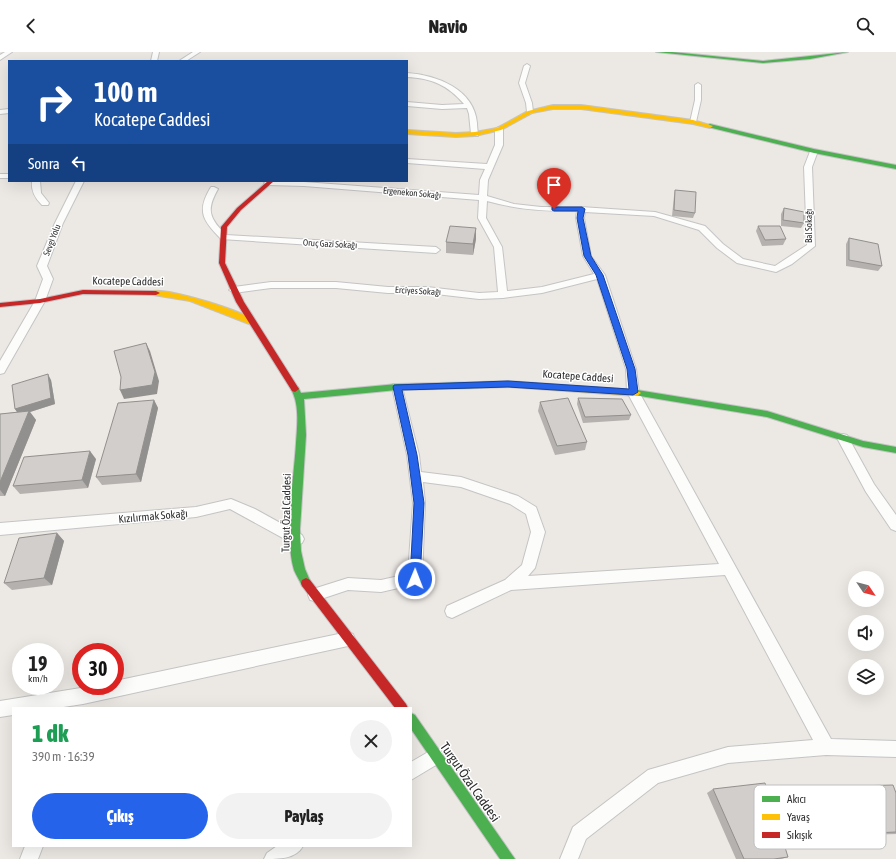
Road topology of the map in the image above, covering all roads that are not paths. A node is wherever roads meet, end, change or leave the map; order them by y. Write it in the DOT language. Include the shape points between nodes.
graph roads {
  1 [pos="9,52"];
  2 [pos="197,52"];
  3 [pos="658,52"];
  4 [pos="846,52"];
  5 [pos="0,58"];
  6 [pos="184,60"];
  7 [pos="527,66"];
  8 [pos="408,75"];
  9 [pos="698,86"];
  10 [pos="408,104"];
  11 [pos="468,106"];
  12 [pos="530,112"];
  13 [pos="693,122"];
  14 [pos="499,129"];
  15 [pos="408,132"];
  16 [pos="475,134"];
  17 [pos="814,151"];
  18 [pos="408,161"];
  19 [pos="896,167"];
  20 [pos="490,168"];
  21 [pos="36,182"];
  22 [pos="79,182"];
  23 [pos="269,182"];
  24 [pos="214,189"];
  25 [pos="484,198"];
  26 [pos="45,203"];
  27 [pos="582,209"];
  28 [pos="702,228"];
  29 [pos="224,237"];
  30 [pos="436,250"];
  31 [pos="600,275"];
  32 [pos="234,290"];
  33 [pos="503,295"];
  34 [pos="40,301"];
  35 [pos="0,305"];
  36 [pos="252,322"];
  37 [pos="0,370"];
  38 [pos="397,387"];
  39 [pos="633,392"];
  40 [pos="300,396"];
  41 [pos="843,438"];
  42 [pos="896,450"];
  43 [pos="415,476"];
  44 [pos="896,525"];
  45 [pos="0,529"];
  46 [pos="297,539"];
  47 [pos="729,569"];
  48 [pos="510,584"];
  49 [pos="315,595"];
  50 [pos="452,611"];
  51 [pos="348,639"];
  52 [pos="81,702"];
  53 [pos="30,707"];
  54 [pos="401,707"];
  55 [pos="12,709"];
  56 [pos="0,710"];
  57 [pos="412,721"];
  58 [pos="826,747"];
  59 [pos="896,749"];
  60 [pos="435,756"];
  61 [pos="412,771"];
  62 [pos="34,847"];
  63 [pos="292,847"];
  64 [pos="29,859"];
  65 [pos="273,859"];
  66 [pos="508,859"];
  67 [pos="569,859"];
  1 -- 5 [label="street"];
  2 -- 6 [label="street"];
  3 -- 4 [label="street" via="763,62"];
  7 -- 12 [label="street" via="522,83"];
  8 -- 11 [label="street" via="440,80"];
  9 -- 13 [label="street"];
  10 -- 11 [label="street"];
  11 -- 16 [label="street" via="472,113"];
  12 -- 13 [label="street" via="553,107 581,107"];
  12 -- 14 [label="street"];
  13 -- 17 [label="street"];
  14 -- 16 [label="street"];
  14 -- 20 [label="street" via="499,145"];
  15 -- 16 [label="street"];
  17 -- 19 [label="street"];
  17 -- 28 [label="street, Bal Sokağı" via="808,167 811,246 789,262 776,269 740,261"];
  18 -- 20 [label="street"];
  20 -- 25 [label="street" via="484,180"];
  21 -- 26 [label="street" via="37,196"];
  22 -- 34 [label="street, Sevgi Yolu" via="58,223 42,266 48,279"];
  23 -- 25 [label="street, Ergenekon Sokağı"];
  23 -- 29 [label="street, Turgut Özal Caddesi" via="238,209 224,228"];
  24 -- 29 [label="street" via="206,207 209,223"];
  25 -- 27 [label="street, Ergenekon Sokağı" via="514,206"];
  25 -- 33 [label="street" via="482,218 498,247"];
  27 -- 28 [label="street, Ergenekon Sokağı" via="655,214"];
  27 -- 31 [label="street" via="580,218 587,256"];
  29 -- 30 [label="street, Oruç Gazi Sokağı"];
  29 -- 32 [label="street, Turgut Özal Caddesi" via="222,263"];
  31 -- 33 [label="street, Erciyes Sokağı" via="542,290"];
  31 -- 39 [label="street" via="631,369"];
  32 -- 33 [label="street, Erciyes Sokağı" via="271,285 336,285 479,296"];
  32 -- 36 [label="street, Turgut Özal Caddesi"];
  34 -- 35 [label="street, Kocatepe Caddesi"];
  34 -- 36 [label="street, Kocatepe Caddesi" via="83,292 174,294"];
  34 -- 37 [label="street, Sevgi Yolu"];
  36 -- 40 [label="street, Turgut Özal Caddesi"];
  38 -- 39 [label="street, Kocatepe Caddesi" via="508,384"];
  38 -- 40 [label="street, Kocatepe Caddesi"];
  38 -- 43 [label="street" via="413,455"];
  39 -- 41 [label="street, Kocatepe Caddesi" via="767,414"];
  39 -- 47 [label="street"];
  40 -- 46 [label="street, Turgut Özal Caddesi" via="302,428"];
  41 -- 42 [label="street, Kocatepe Caddesi"];
  41 -- 44 [label="street" via="870,488"];
  43 -- 48 [label="street" via="461,482 514,500 531,511 538,532 528,568"];
  43 -- 49 [label="street" via="419,503 415,579 381,586 348,584"];
  45 -- 46 [label="street, Kızılırmak Sokağı" via="196,512 231,504"];
  46 -- 49 [label="street, Turgut Özal Caddesi" via="297,558 303,579"];
  47 -- 48 [label="street"];
  47 -- 58 [label="street"];
  48 -- 50 [label="street"];
  49 -- 51 [label="street, Turgut Özal Caddesi"];
  51 -- 52 [label="street"];
  51 -- 54 [label="street, Turgut Özal Caddesi"];
  52 -- 53 [label="street"];
  55 -- 56 [label="street"];
  57 -- 60 [label="street, Turgut Özal Caddesi"];
  58 -- 59 [label="street"];
  58 -- 67 [label="street" via="728,755 654,776 579,833"];
  60 -- 61 [label="street"];
  60 -- 66 [label="street, Turgut Özal Caddesi"];
  62 -- 64 [label="street"];
  63 -- 65 [label="street"];
}
